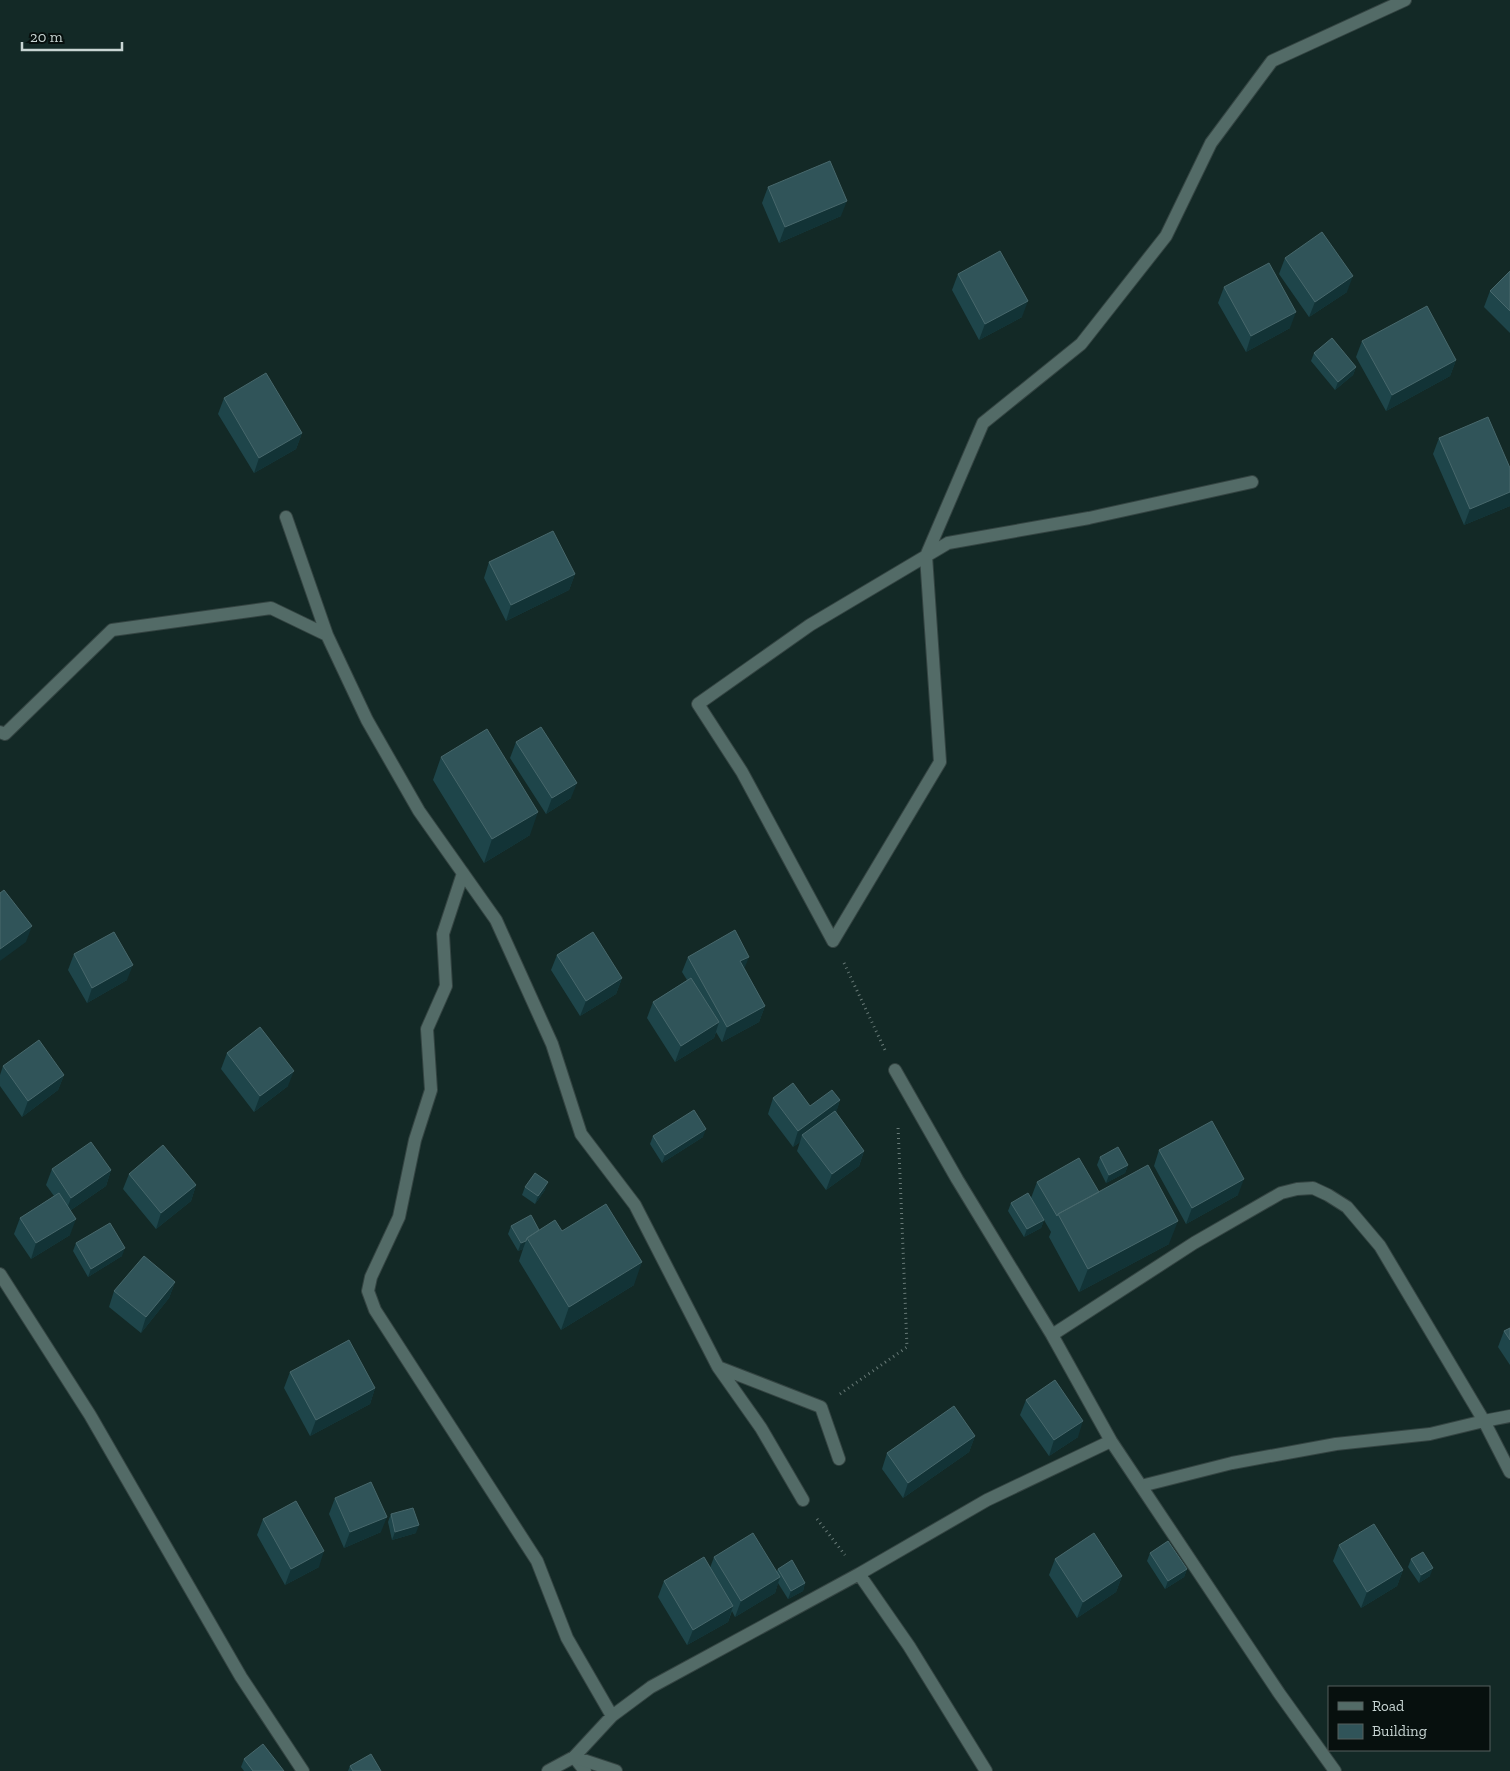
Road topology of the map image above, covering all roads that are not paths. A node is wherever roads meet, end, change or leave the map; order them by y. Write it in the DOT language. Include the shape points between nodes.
graph roads {
  1 [pos="1405,0"];
  2 [pos="1252,482"];
  3 [pos="286,517"];
  4 [pos="926,556"];
  5 [pos="327,635"];
  6 [pos="0,732"];
  7 [pos="463,873"];
  8 [pos="895,1070"];
  9 [pos="0,1274"];
  10 [pos="1052,1335"];
  11 [pos="718,1367"];
  12 [pos="1510,1416"];
  13 [pos="1484,1421"];
  14 [pos="1111,1441"];
  15 [pos="839,1459"];
  16 [pos="1510,1472"];
  17 [pos="1141,1486"];
  18 [pos="803,1500"];
  19 [pos="859,1574"];
  20 [pos="612,1716"];
  21 [pos="574,1757"];
  22 [pos="303,1771"];
  23 [pos="548,1771"];
  24 [pos="585,1771"];
  25 [pos="616,1771"];
  26 [pos="986,1771"];
  27 [pos="1335,1771"];
  1 -- 4 [label="street" via="1272,61 1211,144 1166,236 1081,344 983,423"];
  2 -- 4 [label="street" via="1089,518 948,543"];
  3 -- 5 [label="street"];
  4 -- 4 [label="street" via="810,625 698,704 742,772 833,941 940,762"];
  5 -- 6 [label="street" via="271,608 112,630 6,734"];
  5 -- 7 [label="street" via="367,720 414,802"];
  7 -- 11 [label="street" via="496,920 552,1044 581,1134 635,1206"];
  7 -- 20 [label="street" via="443,934 446,986 427,1029 431,1090 415,1140 399,1217 371,1277 368,1291 375,1310 538,1560 567,1638"];
  8 -- 10 [label="street" via="961,1187"];
  9 -- 22 [label="street" via="90,1415 241,1677"];
  10 -- 13 [label="street" via="1194,1243 1281,1193 1313,1188 1347,1207 1380,1246"];
  10 -- 14 [label="street"];
  11 -- 15 [label="street" via="821,1407"];
  11 -- 18 [label="street" via="761,1428"];
  12 -- 13 [label="street"];
  13 -- 16 [label="street"];
  13 -- 17 [label="street" via="1430,1434 1336,1444 1232,1463"];
  14 -- 17 [label="street"];
  14 -- 19 [label="street" via="987,1500"];
  17 -- 27 [label="street"];
  19 -- 20 [label="street" via="651,1687"];
  19 -- 26 [label="street" via="909,1646"];
  20 -- 21 [label="street"];
  21 -- 23 [label="street"];
  21 -- 24 [label="street"];
  21 -- 25 [label="street"];
}
